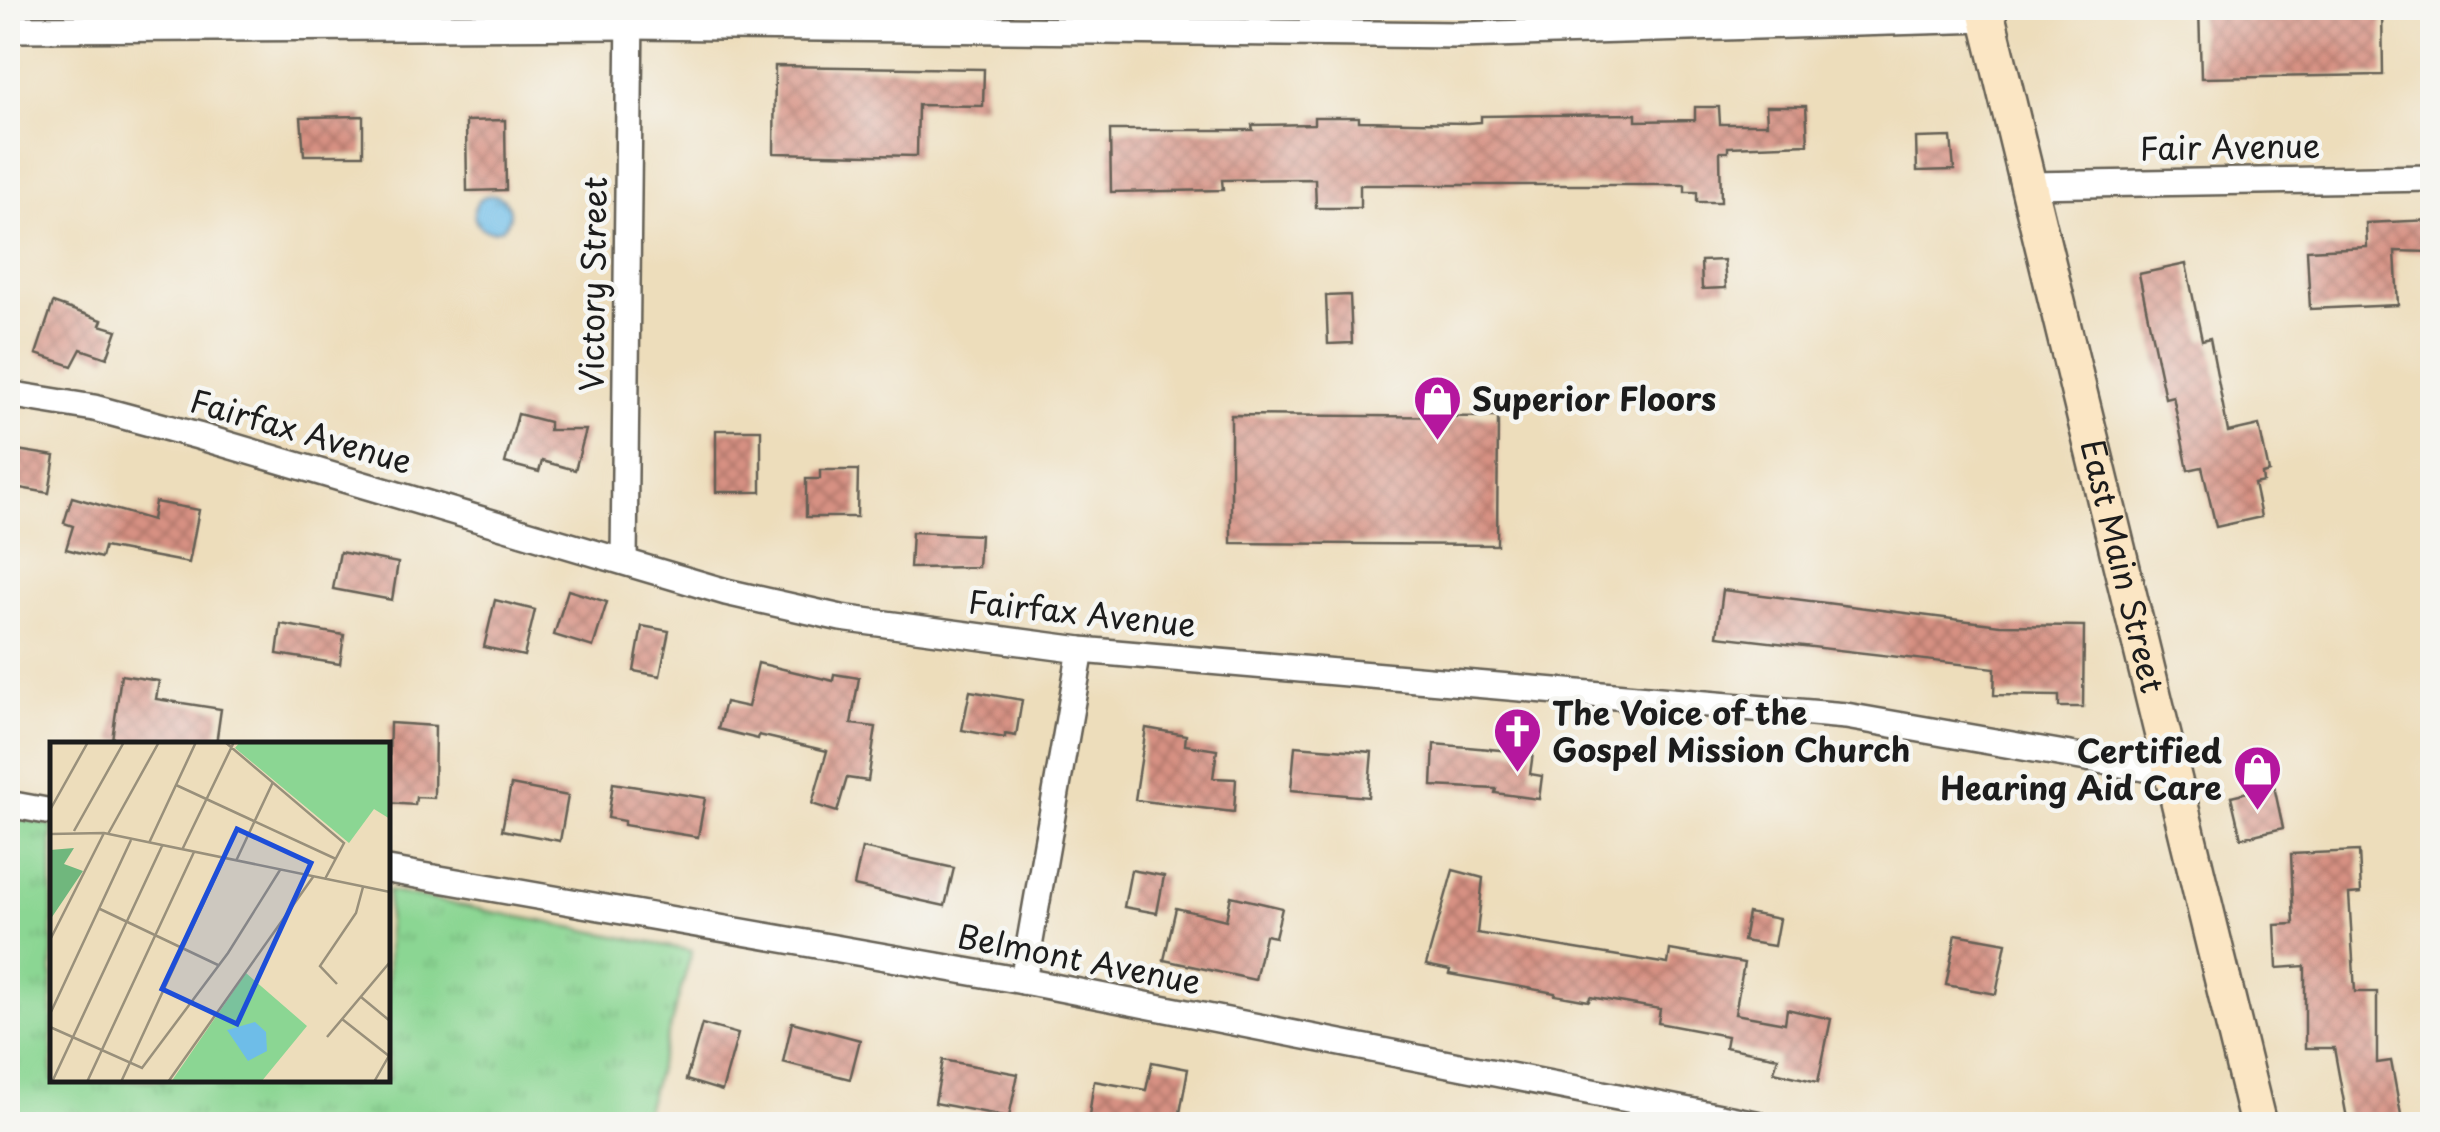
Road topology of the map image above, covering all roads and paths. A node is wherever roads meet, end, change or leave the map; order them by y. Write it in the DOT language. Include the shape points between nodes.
graph roads {
  1 [pos="1987,13"];
  2 [pos="630,16"];
  3 [pos="8,29"];
  4 [pos="2432,178"];
  5 [pos="2028,185"];
  6 [pos="8,394"];
  7 [pos="624,561"];
  8 [pos="1081,650"];
  9 [pos="2173,774"];
  10 [pos="8,804"];
  11 [pos="50,812"];
  12 [pos="390,870"];
  13 [pos="1023,981"];
  14 [pos="1756,1124"];
  15 [pos="2258,1124"];
  1 -- 2 [label="street" via="1459,34"];
  1 -- 5 [label="main road, East Main Street"];
  2 -- 3 [label="street"];
  2 -- 7 [label="street, Victory Street"];
  4 -- 5 [label="street, Fair Avenue"];
  5 -- 9 [label="main road, East Main Street"];
  6 -- 7 [label="street, Fairfax Avenue" via="198,436"];
  7 -- 8 [label="street, Fairfax Avenue" via="841,618"];
  8 -- 9 [label="street, Fairfax Avenue" via="1846,716"];
  8 -- 13 [label="street"];
  9 -- 15 [label="main road, East Main Street"];
  10 -- 11 [label="street"];
  12 -- 13 [label="street, Belmont Avenue"];
  13 -- 14 [label="street, Belmont Avenue"];
}
